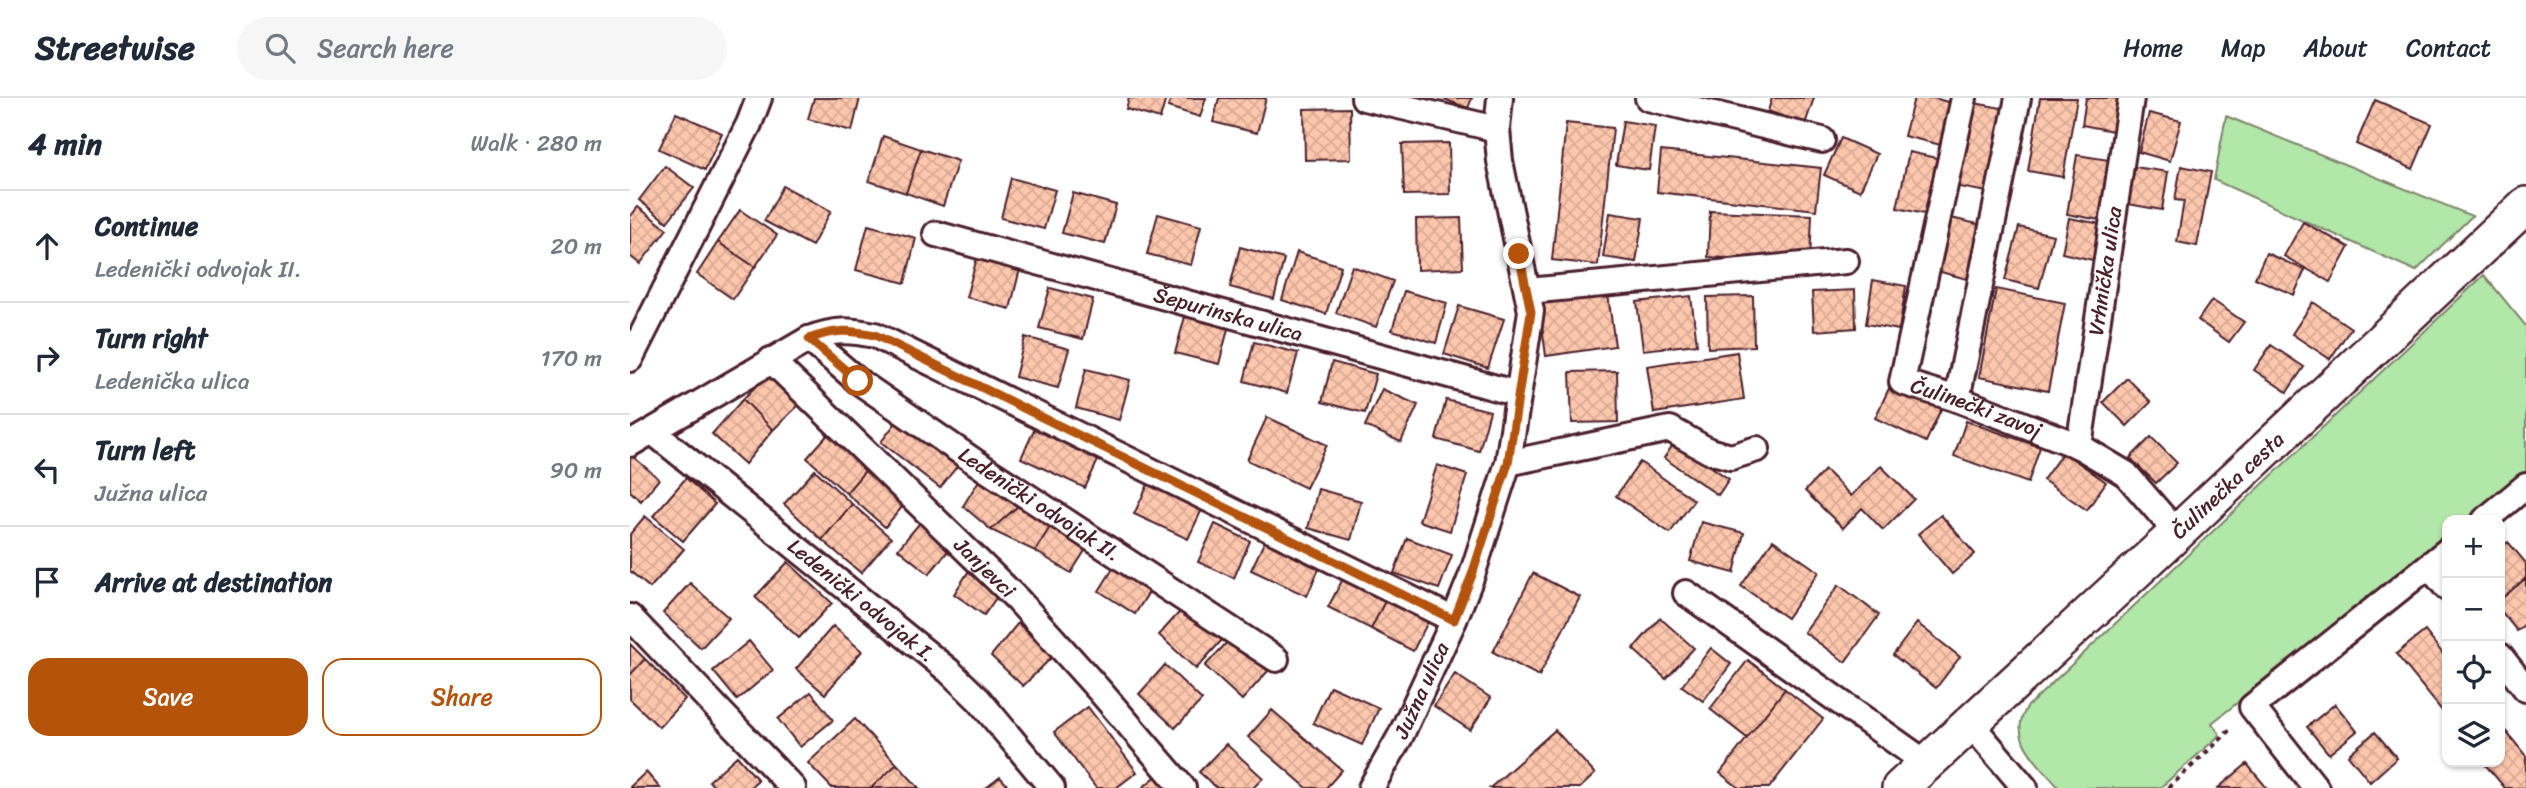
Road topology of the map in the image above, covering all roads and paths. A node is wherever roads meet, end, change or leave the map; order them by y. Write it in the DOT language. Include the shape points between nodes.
graph roads {
  1 [pos="759,98"];
  2 [pos="1364,98"];
  3 [pos="1500,98"];
  4 [pos="1648,98"];
  5 [pos="1964,98"];
  6 [pos="2018,98"];
  7 [pos="2131,98"];
  8 [pos="1497,129"];
  9 [pos="1822,140"];
  10 [pos="2526,205"];
  11 [pos="936,234"];
  12 [pos="1846,261"];
  13 [pos="1528,292"];
  14 [pos="809,339"];
  15 [pos="630,359"];
  16 [pos="771,360"];
  17 [pos="1518,394"];
  18 [pos="1957,399"];
  19 [pos="653,432"];
  20 [pos="630,444"];
  21 [pos="2079,446"];
  22 [pos="1757,449"];
  23 [pos="1508,463"];
  24 [pos="2526,486"];
  25 [pos="2490,515"];
  26 [pos="2177,533"];
  27 [pos="2438,558"];
  28 [pos="2444,578"];
  29 [pos="1686,593"];
  30 [pos="630,617"];
  31 [pos="1454,620"];
  32 [pos="1276,659"];
  33 [pos="2505,662"];
  34 [pos="2526,689"];
  35 [pos="1970,723"];
  36 [pos="2225,727"];
  37 [pos="1926,763"];
  38 [pos="793,788"];
  39 [pos="1052,788"];
  40 [pos="1183,788"];
  41 [pos="1371,788"];
  42 [pos="1900,788"];
  43 [pos="2025,788"];
  44 [pos="2168,788"];
  45 [pos="2316,788"];
  1 -- 15 [label="street"];
  2 -- 8 [label="street"];
  3 -- 8 [label="street, Južna ulica"];
  4 -- 9 [label="street"];
  5 -- 18 [label="street, Čulinečki zavoj" via="1902,382"];
  6 -- 18 [label="street"];
  7 -- 21 [label="street, Vrhnička ulica"];
  8 -- 13 [label="street, Južna ulica"];
  10 -- 26 [label="main road, Čulinečka cesta"];
  11 -- 17 [label="street, Šepurinska ulica"];
  12 -- 13 [label="street"];
  13 -- 17 [label="street, Južna ulica" via="1531,312"];
  14 -- 16 [label="street"];
  14 -- 31 [label="street" via="845,329 875,335"];
  14 -- 32 [label="street, Ledenički odvojak II." via="858,381 984,468"];
  16 -- 19 [label="street"];
  16 -- 40 [label="street, Janjevci" via="1018,600"];
  17 -- 23 [label="street, Južna ulica"];
  18 -- 21 [label="street, Čulinečki zavoj"];
  19 -- 20 [label="street"];
  19 -- 39 [label="street, Ledenički odvojak I." via="948,671 979,700"];
  21 -- 26 [label="street, Čulinečki zavoj" via="2126,474"];
  22 -- 23 [label="street" via="1731,457 1709,451 1670,429"];
  23 -- 31 [label="street, Južna ulica"];
  24 -- 25 [label="street"];
  26 -- 35 [label="main road, Čulinečka cesta"];
  27 -- 28 [label="street"];
  27 -- 45 [label="street" via="2252,707"];
  29 -- 37 [label="street"];
  30 -- 38 [label="street"];
  31 -- 41 [label="street, Južna ulica"];
  33 -- 34 [label="street"];
  35 -- 37 [label="main road, Čulinečka cesta"];
  35 -- 43 [label="street"];
  36 -- 44 [label="path" via="2228,732"];
  37 -- 42 [label="main road, Čulinečka cesta"];
}
